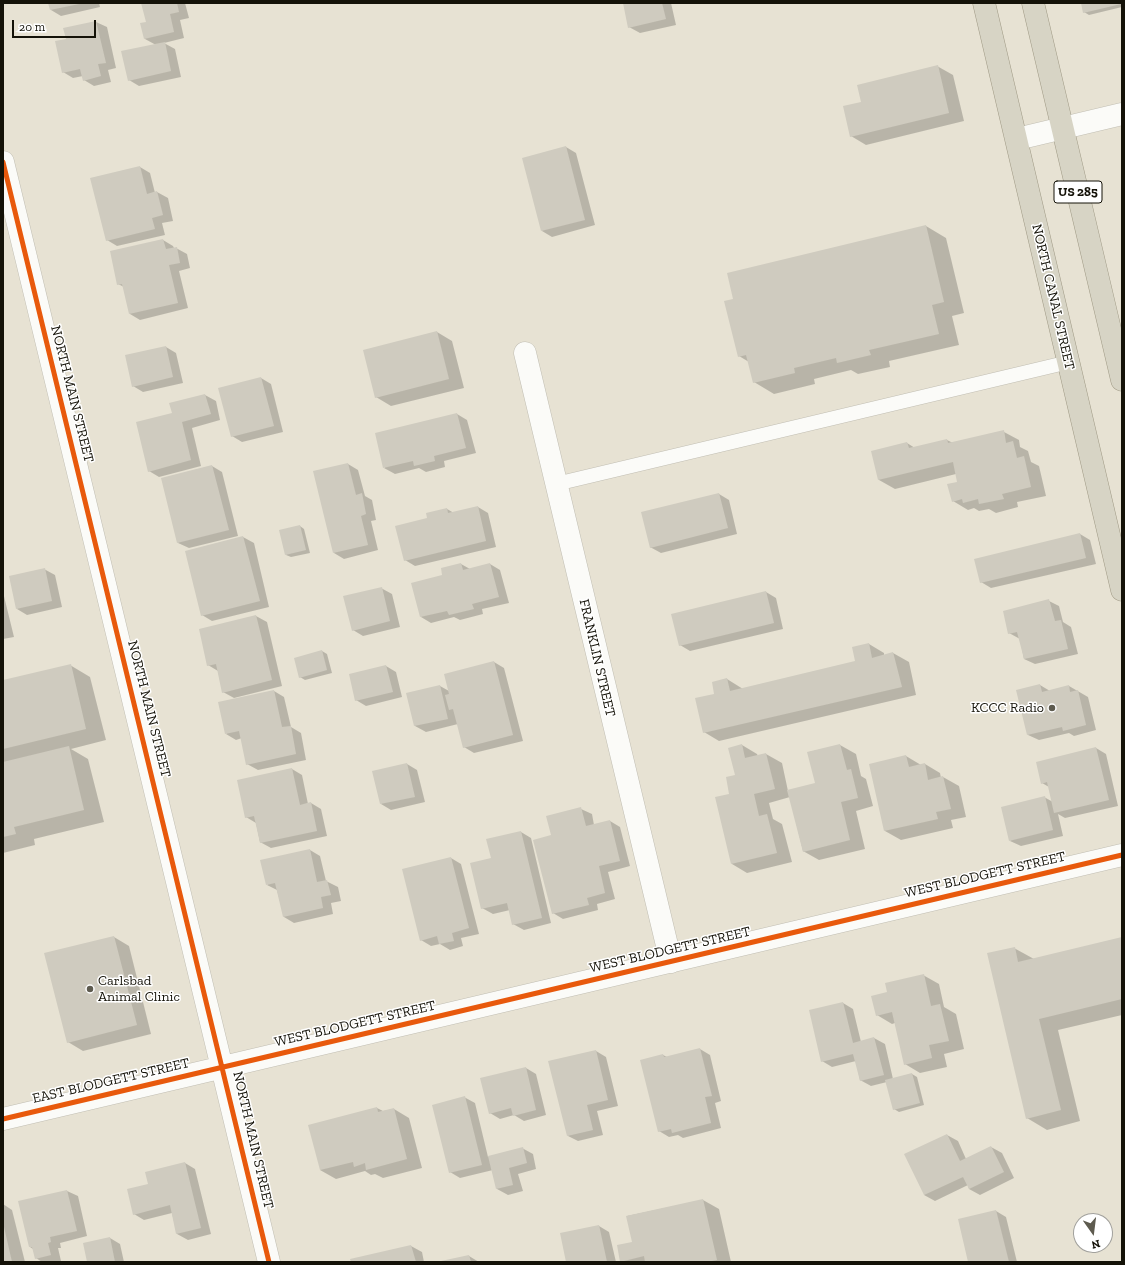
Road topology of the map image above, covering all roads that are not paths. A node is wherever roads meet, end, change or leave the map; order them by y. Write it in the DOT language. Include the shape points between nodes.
graph roads {
  1 [pos="984,3"];
  2 [pos="1033,3"];
  3 [pos="1122,114"];
  4 [pos="1063,128"];
  5 [pos="1017,139"];
  6 [pos="3,162"];
  7 [pos="525,353"];
  8 [pos="1069,362"];
  9 [pos="1122,380"];
  10 [pos="556,484"];
  11 [pos="1122,590"];
  12 [pos="1122,855"];
  13 [pos="671,962"];
  14 [pos="224,1067"];
  15 [pos="3,1119"];
  16 [pos="269,1262"];
  1 -- 5 [label="highway, NORTH CANAL STREET"];
  2 -- 4 [label="highway, US 285"];
  3 -- 4 [label="street"];
  4 -- 5 [label="street"];
  4 -- 9 [label="highway, US 285"];
  5 -- 8 [label="highway, NORTH CANAL STREET"];
  6 -- 14 [label="street, NORTH MAIN STREET"];
  7 -- 10 [label="street, FRANKLIN STREET"];
  8 -- 10 [label="lane"];
  8 -- 11 [label="highway, NORTH CANAL STREET"];
  10 -- 13 [label="street, FRANKLIN STREET"];
  12 -- 13 [label="street, WEST BLODGETT STREET"];
  13 -- 14 [label="street, WEST BLODGETT STREET"];
  14 -- 15 [label="street, EAST BLODGETT STREET"];
  14 -- 16 [label="street, NORTH MAIN STREET"];
}
